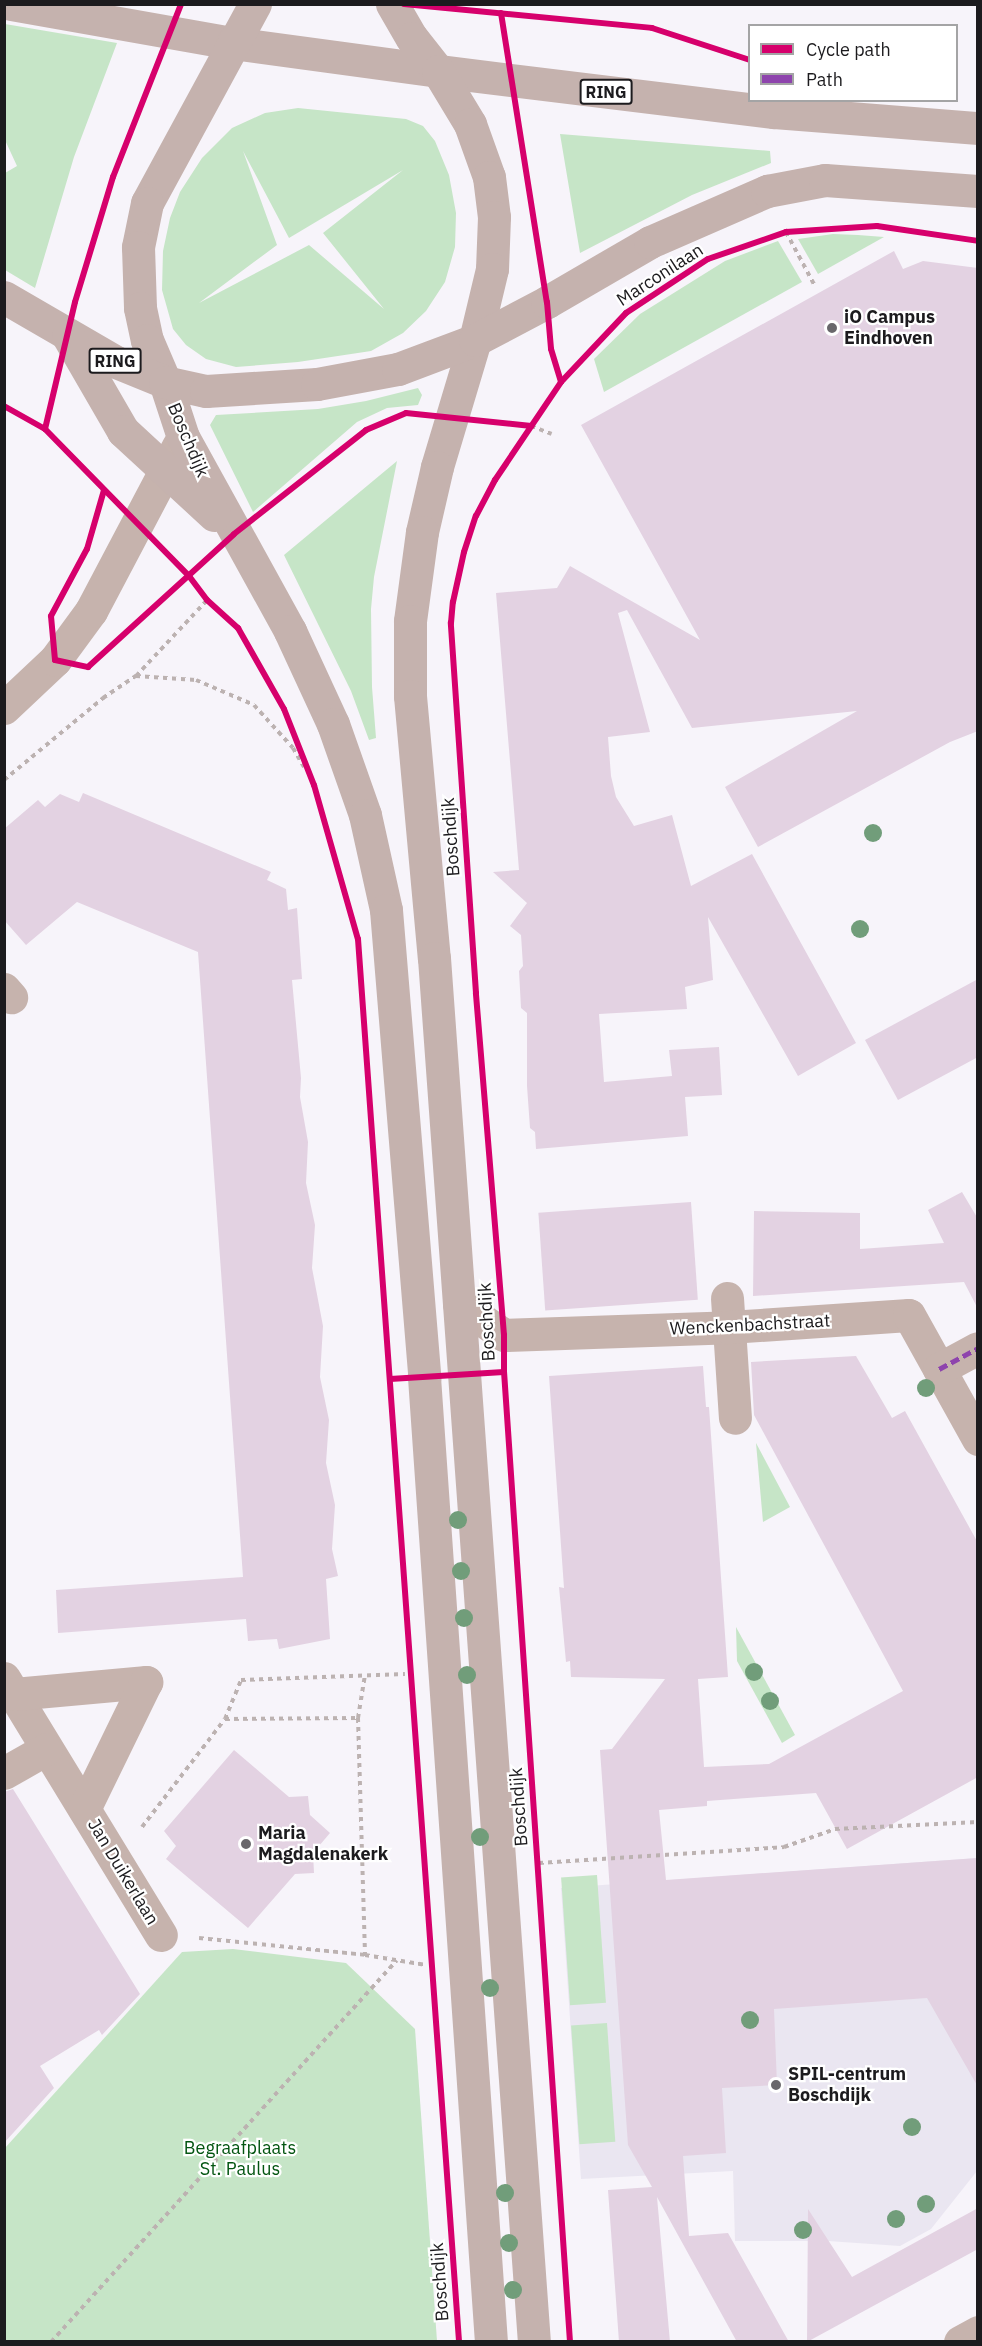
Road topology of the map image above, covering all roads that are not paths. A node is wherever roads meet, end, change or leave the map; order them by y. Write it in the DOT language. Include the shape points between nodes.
graph roads {
  1 [pos="11,4"];
  2 [pos="76,4"];
  3 [pos="255,4"];
  4 [pos="392,4"];
  5 [pos="111,21"];
  6 [pos="232,43"];
  7 [pos="438,71"];
  8 [pos="978,128"];
  9 [pos="978,191"];
  10 [pos="4,297"];
  11 [pos="68,334"];
  12 [pos="475,340"];
  13 [pos="165,382"];
  14 [pos="183,436"];
  15 [pos="166,470"];
  16 [pos="234,534"];
  17 [pos="4,708"];
  18 [pos="459,1304"];
  19 [pos="728,1312"];
  20 [pos="978,1347"];
  21 [pos="939,1369"];
  22 [pos="735,1418"];
  23 [pos="978,1439"];
  24 [pos="9,1686"];
  25 [pos="46,1749"];
  26 [pos="4,1773"];
  27 [pos="84,1809"];
  28 [pos="161,1935"];
  29 [pos="978,2332"];
  30 [pos="491,2342"];
  31 [pos="534,2342"];
  32 [pos="960,2342"];
  1 -- 5 [label="main road, RING"];
  2 -- 5 [label="street"];
  3 -- 6 [label="main road, Boschdijk"];
  4 -- 7 [label="main road, Boschdijk"];
  5 -- 6 [label="main road, RING"];
  6 -- 7 [label="main road, RING"];
  6 -- 13 [label="main road, Boschdijk" via="147,203 140,236 140,308 147,340"];
  7 -- 8 [label="main road, RING" via="774,112"];
  7 -- 12 [label="main road, Boschdijk" via="470,124 489,177 494,217 492,269"];
  9 -- 12 [label="main road, Marconilaan / RING" via="825,180 767,191 650,242"];
  10 -- 11 [label="main road, RING"];
  11 -- 13 [label="main road, RING" via="116,362"];
  11 -- 15 [label="main road" via="123,431"];
  12 -- 13 [label="main road, RING" via="398,369 317,384 206,391"];
  12 -- 18 [label="main road, Boschdijk" via="437,467 422,532 410,621 410,696 426,851"];
  13 -- 14 [label="main road, Boschdijk"];
  14 -- 15 [label="street"];
  14 -- 16 [label="main road, Boschdijk"];
  15 -- 16 [label="main road"];
  15 -- 17 [label="street" via="91,611 55,660"];
  16 -- 30 [label="main road, Boschdijk" via="290,631 333,724 365,815 386,910 424,1377"];
  18 -- 19 [label="street, Wenckenbachstraat" via="504,1335"];
  18 -- 31 [label="main road, Boschdijk"];
  19 -- 21 [label="street, Wenckenbachstraat" via="909,1315"];
  19 -- 22 [label="street"];
  20 -- 21 [label="street"];
  21 -- 23 [label="street, Wenckenbachstraat"];
  24 -- 25 [label="street, Jan Duikerlaan"];
  24 -- 27 [label="street, Jan Duikerlaan" via="146,1682"];
  25 -- 26 [label="street"];
  25 -- 27 [label="street, Jan Duikerlaan"];
  27 -- 28 [label="street, Jan Duikerlaan"];
  29 -- 32 [label="street"];
}
